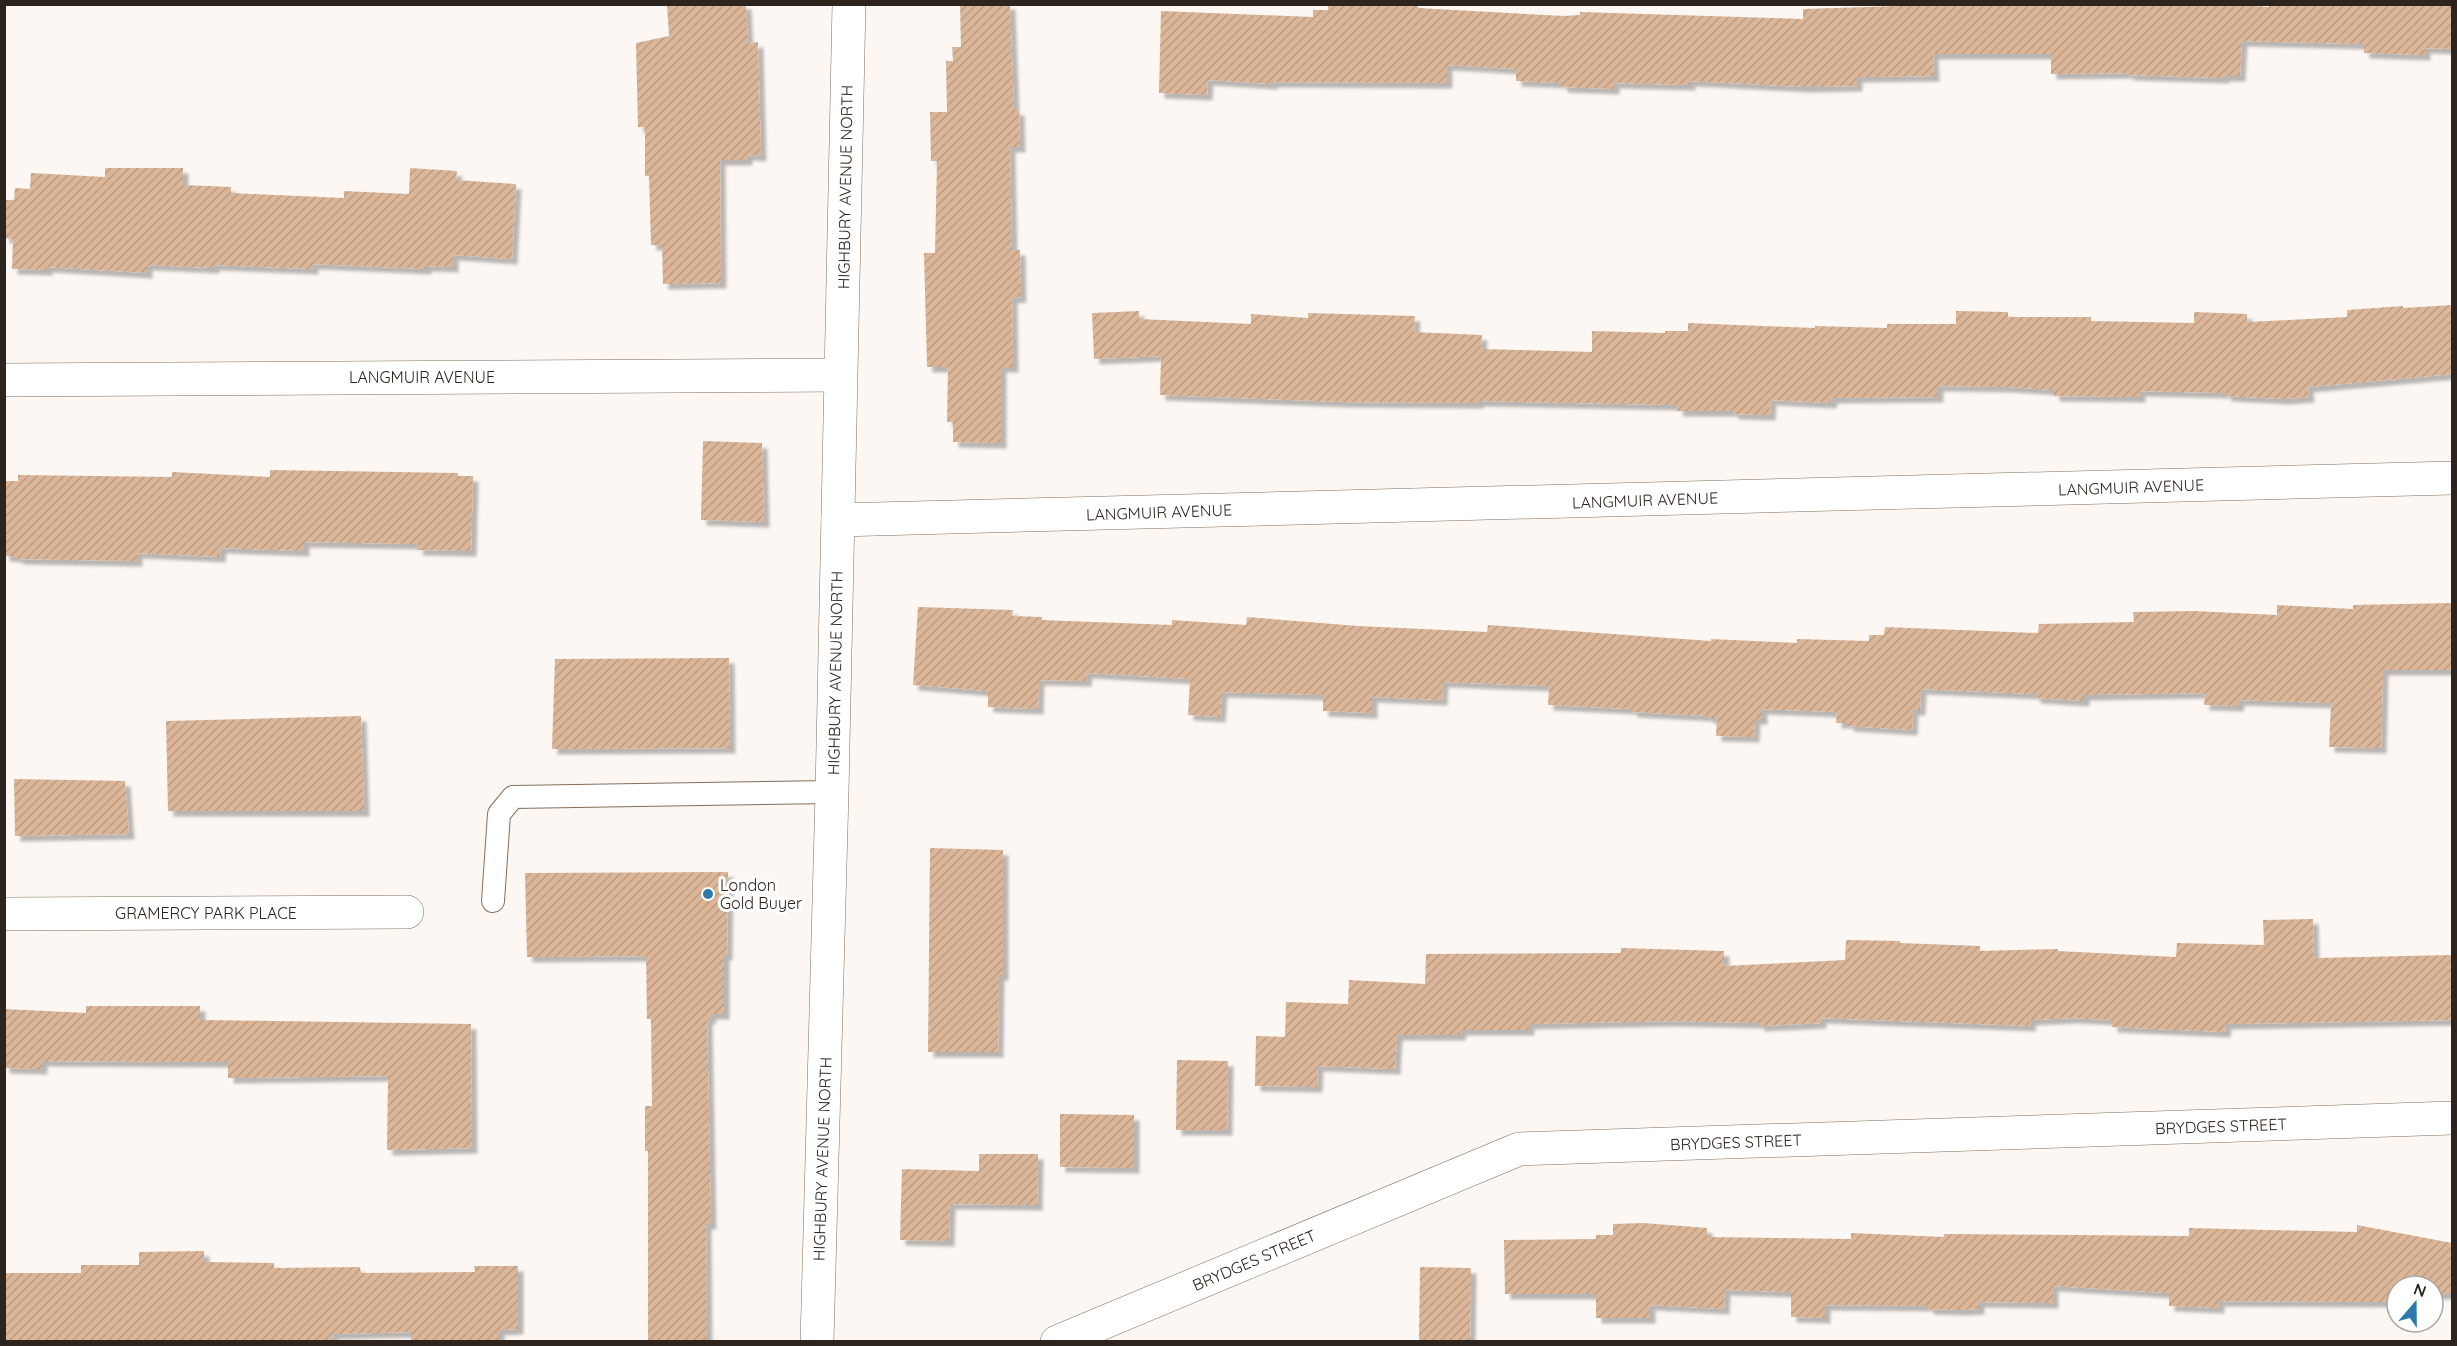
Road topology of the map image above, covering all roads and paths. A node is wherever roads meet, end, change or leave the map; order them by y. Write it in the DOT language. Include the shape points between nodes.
graph roads {
  1 [pos="849,4"];
  2 [pos="840,375"];
  3 [pos="4,380"];
  4 [pos="2452,478"];
  5 [pos="838,520"];
  6 [pos="832,792"];
  7 [pos="493,901"];
  8 [pos="407,912"];
  9 [pos="4,914"];
  10 [pos="2452,1118"];
  11 [pos="817,1341"];
  12 [pos="1057,1341"];
  1 -- 2 [label="street, HIGHBURY AVENUE NORTH"];
  2 -- 3 [label="street, LANGMUIR AVENUE"];
  2 -- 5 [label="street, HIGHBURY AVENUE NORTH"];
  4 -- 5 [label="street, LANGMUIR AVENUE"];
  5 -- 6 [label="street, HIGHBURY AVENUE NORTH"];
  6 -- 7 [label="lane" via="513,797 499,814"];
  6 -- 11 [label="street, HIGHBURY AVENUE NORTH"];
  8 -- 9 [label="street, GRAMERCY PARK PLACE"];
  10 -- 12 [label="street, BRYDGES STREET" via="1520,1149"];
}
